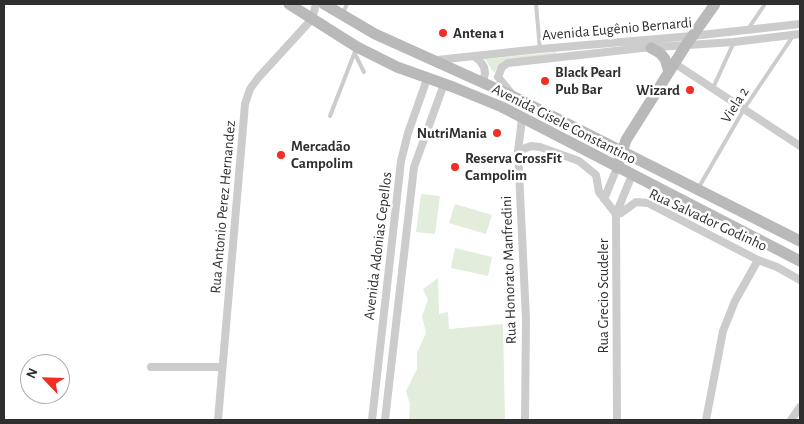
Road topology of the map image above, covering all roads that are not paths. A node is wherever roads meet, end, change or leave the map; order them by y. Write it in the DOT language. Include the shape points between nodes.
graph roads {
  1 [pos="289,4"];
  2 [pos="316,4"];
  3 [pos="324,4"];
  4 [pos="347,4"];
  5 [pos="536,4"];
  6 [pos="715,4"];
  7 [pos="765,4"];
  8 [pos="338,11"];
  9 [pos="312,19"];
  10 [pos="800,24"];
  11 [pos="747,30"];
  12 [pos="799,35"];
  13 [pos="689,41"];
  14 [pos="734,42"];
  15 [pos="652,48"];
  16 [pos="540,49"];
  17 [pos="356,50"];
  18 [pos="474,56"];
  19 [pos="436,60"];
  20 [pos="671,68"];
  21 [pos="364,72"];
  22 [pos="427,79"];
  23 [pos="444,84"];
  24 [pos="482,84"];
  25 [pos="713,88"];
  26 [pos="516,98"];
  27 [pos="420,100"];
  28 [pos="435,106"];
  29 [pos="744,109"];
  30 [pos="330,116"];
  31 [pos="522,119"];
  32 [pos="406,144"];
  33 [pos="800,146"];
  34 [pos="419,149"];
  35 [pos="622,150"];
  36 [pos="518,151"];
  37 [pos="617,168"];
  38 [pos="632,175"];
  39 [pos="698,189"];
  40 [pos="604,199"];
  41 [pos="616,214"];
  42 [pos="800,241"];
  43 [pos="758,260"];
  44 [pos="800,261"];
  45 [pos="800,280"];
  46 [pos="151,367"];
  47 [pos="222,367"];
  48 [pos="800,407"];
  49 [pos="708,419"];
  50 [pos="218,420"];
  51 [pos="372,420"];
  52 [pos="385,420"];
  53 [pos="525,420"];
  54 [pos="617,420"];
  55 [pos="791,420"];
  1 -- 9 [label="main road, Avenida Gisele Constantino"];
  2 -- 9 [label="street"];
  3 -- 8 [label="main road, Avenida Gisele Constantino"];
  4 -- 8 [label="lane"];
  5 -- 16 [label="lane"];
  6 -- 13 [label="main road"];
  7 -- 11 [label="lane"];
  8 -- 19 [label="main road, Avenida Gisele Constantino" via="375,34"];
  9 -- 17 [label="main road, Avenida Gisele Constantino"];
  9 -- 47 [label="street, Rua Antonio Perez Hernandez" via="258,78 245,104"];
  10 -- 11 [label="street, Avenida Eugênio Bernardi"];
  11 -- 13 [label="street, Avenida Eugênio Bernardi"];
  12 -- 14 [label="street, Avenida Eugênio Bernardi"];
  12 -- 29 [label="lane, Viela 2"];
  13 -- 14 [label="street, Avenida Eugênio Bernardi"];
  13 -- 15 [label="street, Avenida Eugênio Bernardi"];
  13 -- 16 [label="street, Avenida Eugênio Bernardi"];
  13 -- 20 [label="main road"];
  14 -- 25 [label="lane"];
  15 -- 20 [label="main road"];
  15 -- 26 [label="street, Avenida Eugênio Bernardi" via="508,63 502,67 498,77"];
  16 -- 18 [label="street, Avenida Eugênio Bernardi"];
  17 -- 21 [label="lane"];
  17 -- 22 [label="main road, Avenida Gisele Constantino"];
  17 -- 30 [label="lane"];
  18 -- 19 [label="street, Avenida Eugênio Bernardi"];
  18 -- 24 [label="street" via="484,67"];
  19 -- 24 [label="main road, Avenida Gisele Constantino"];
  20 -- 25 [label="street"];
  20 -- 35 [label="main road"];
  22 -- 23 [label="main road, Avenida Gisele Constantino"];
  22 -- 27 [label="street, Avenida Adonias Cepellos"];
  23 -- 24 [label="main road" via="452,82 479,87"];
  23 -- 28 [label="street, Avenida Adonias Cepellos"];
  23 -- 31 [label="main road, Avenida Gisele Constantino" via="502,107"];
  24 -- 26 [label="main road, Avenida Gisele Constantino"];
  25 -- 29 [label="street"];
  26 -- 35 [label="main road, Avenida Gisele Constantino"];
  27 -- 28 [label="street"];
  27 -- 32 [label="street, Avenida Adonias Cepellos"];
  28 -- 34 [label="street, Avenida Adonias Cepellos"];
  29 -- 33 [label="street"];
  29 -- 39 [label="lane, Viela 2"];
  31 -- 36 [label="street, Rua Honorato Manfredini"];
  31 -- 37 [label="main road, Avenida Gisele Constantino"];
  32 -- 34 [label="street"];
  32 -- 51 [label="street, Avenida Adonias Cepellos" via="401,161"];
  34 -- 52 [label="street, Avenida Adonias Cepellos" via="414,167"];
  35 -- 37 [label="main road"];
  35 -- 39 [label="main road, Avenida Gisele Constantino"];
  36 -- 40 [label="street" via="531,146 540,147 579,161 596,175 599,192"];
  36 -- 53 [label="street, Rua Honorato Manfredini" via="526,319"];
  37 -- 38 [label="main road, Avenida Gisele Constantino"];
  37 -- 40 [label="street"];
  38 -- 41 [label="street, Rua Grecio Scudeler"];
  38 -- 44 [label="main road, Avenida Gisele Constantino"];
  39 -- 42 [label="main road, Avenida Gisele Constantino"];
  40 -- 41 [label="street"];
  41 -- 43 [label="street, Rua Salvador Godinho" via="636,202 648,203"];
  41 -- 54 [label="street, Rua Grecio Scudeler"];
  43 -- 45 [label="street, Rua Salvador Godinho"];
  43 -- 49 [label="street" via="735,301 723,331"];
  46 -- 47 [label="street"];
  47 -- 50 [label="street, Rua Antonio Perez Hernandez"];
  48 -- 55 [label="street"];
}
